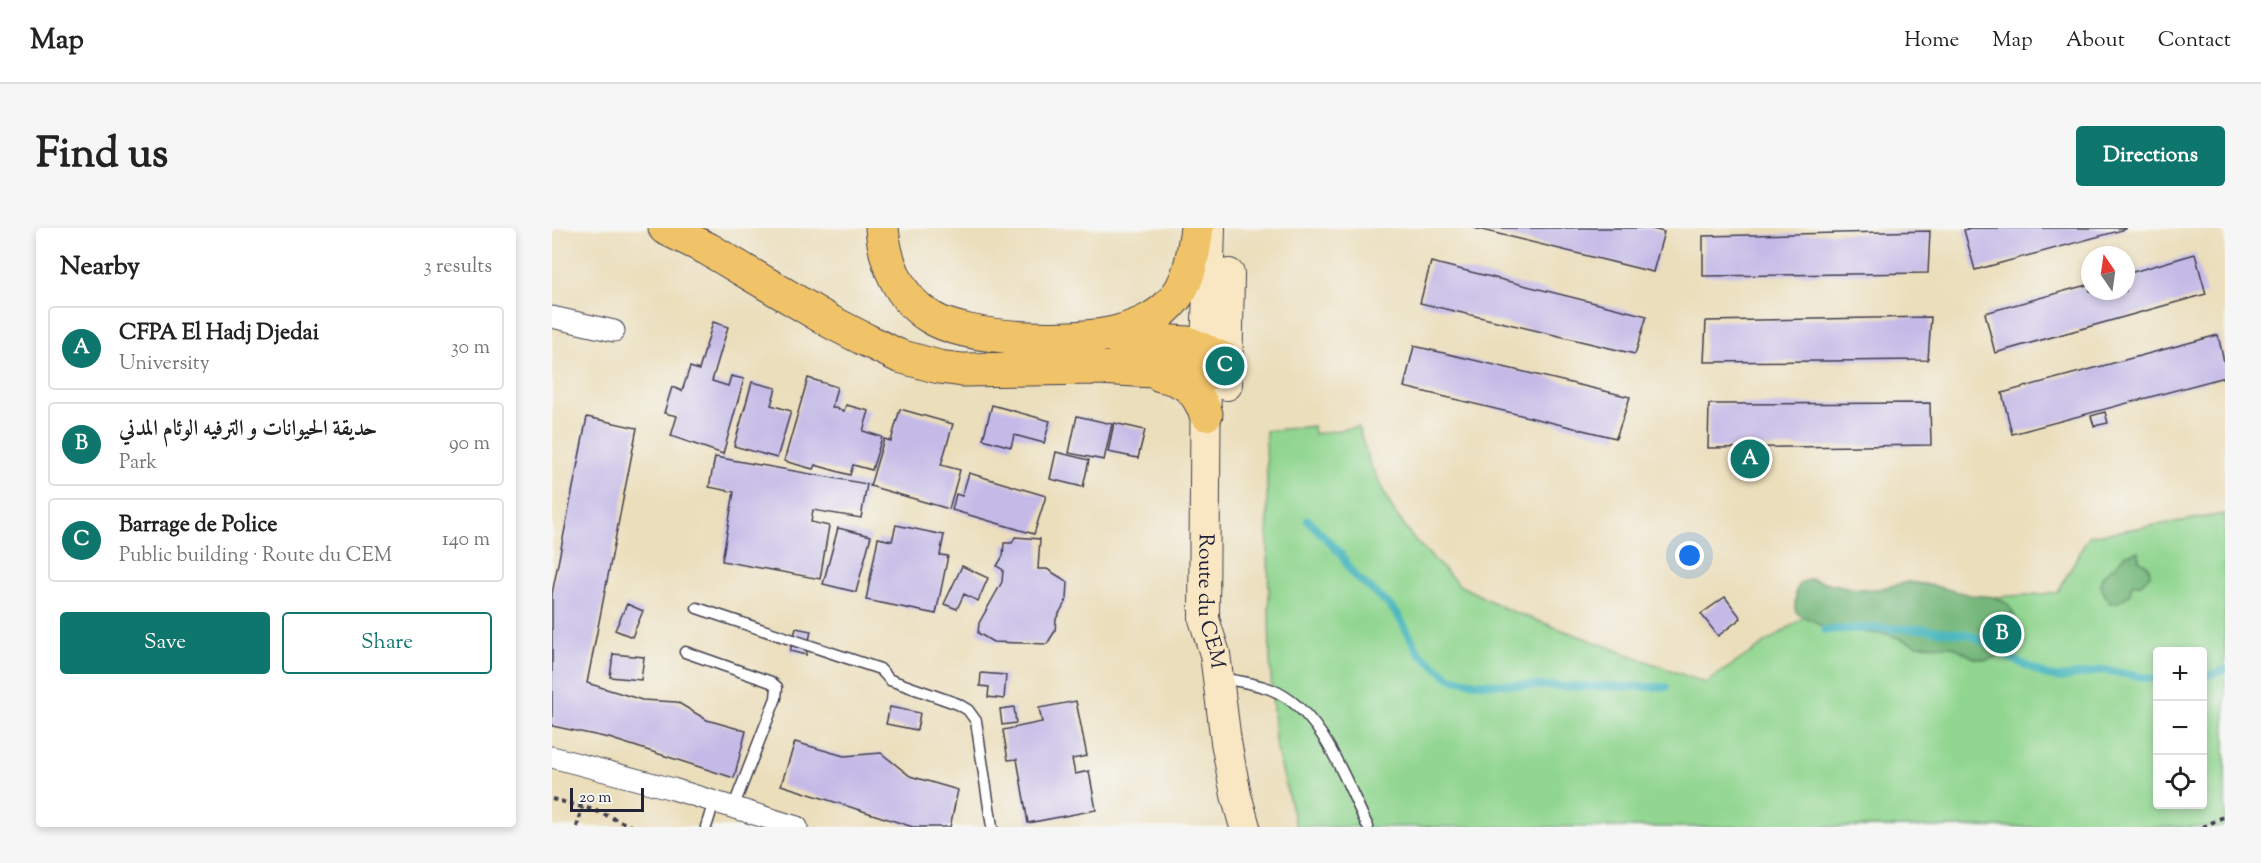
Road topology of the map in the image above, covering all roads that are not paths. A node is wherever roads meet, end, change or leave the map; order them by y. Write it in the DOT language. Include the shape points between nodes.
graph roads {
  1 [pos="665,228"];
  2 [pos="882,228"];
  3 [pos="1197,228"];
  4 [pos="1210,228"];
  5 [pos="1230,228"];
  6 [pos="552,317"];
  7 [pos="615,331"];
  8 [pos="1076,338"];
  9 [pos="1214,362"];
  10 [pos="1099,368"];
  11 [pos="1206,414"];
  12 [pos="697,608"];
  13 [pos="685,652"];
  14 [pos="1216,666"];
  15 [pos="552,757"];
  16 [pos="723,805"];
  17 [pos="706,827"];
  18 [pos="798,827"];
  19 [pos="992,827"];
  20 [pos="1245,827"];
  21 [pos="1368,827"];
  1 -- 10 [label="highway" via="899,356 963,370"];
  2 -- 8 [label="highway" via="889,265 899,285 913,304 931,318 991,336"];
  3 -- 8 [label="highway" via="1189,273 1182,290 1165,309 1138,325"];
  4 -- 9 [label="main road, Route du CEM"];
  5 -- 9 [label="main road, Route du CEM"];
  6 -- 7 [label="street"];
  8 -- 9 [label="highway" via="1188,343"];
  9 -- 10 [label="highway"];
  9 -- 11 [label="main road, Route du CEM"];
  9 -- 14 [label="main road, Route du CEM" via="1223,608"];
  10 -- 11 [label="highway" via="1183,382 1199,398"];
  11 -- 14 [label="main road, Route du CEM" via="1204,619"];
  12 -- 19 [label="lane" via="880,669 890,680 968,710 976,720"];
  13 -- 16 [label="lane" via="777,687 776,698"];
  14 -- 20 [label="main road" via="1226,742"];
  14 -- 21 [label="lane" via="1272,690 1305,711 1325,740"];
  15 -- 16 [label="street"];
  16 -- 17 [label="lane"];
  16 -- 18 [label="street"];
}
